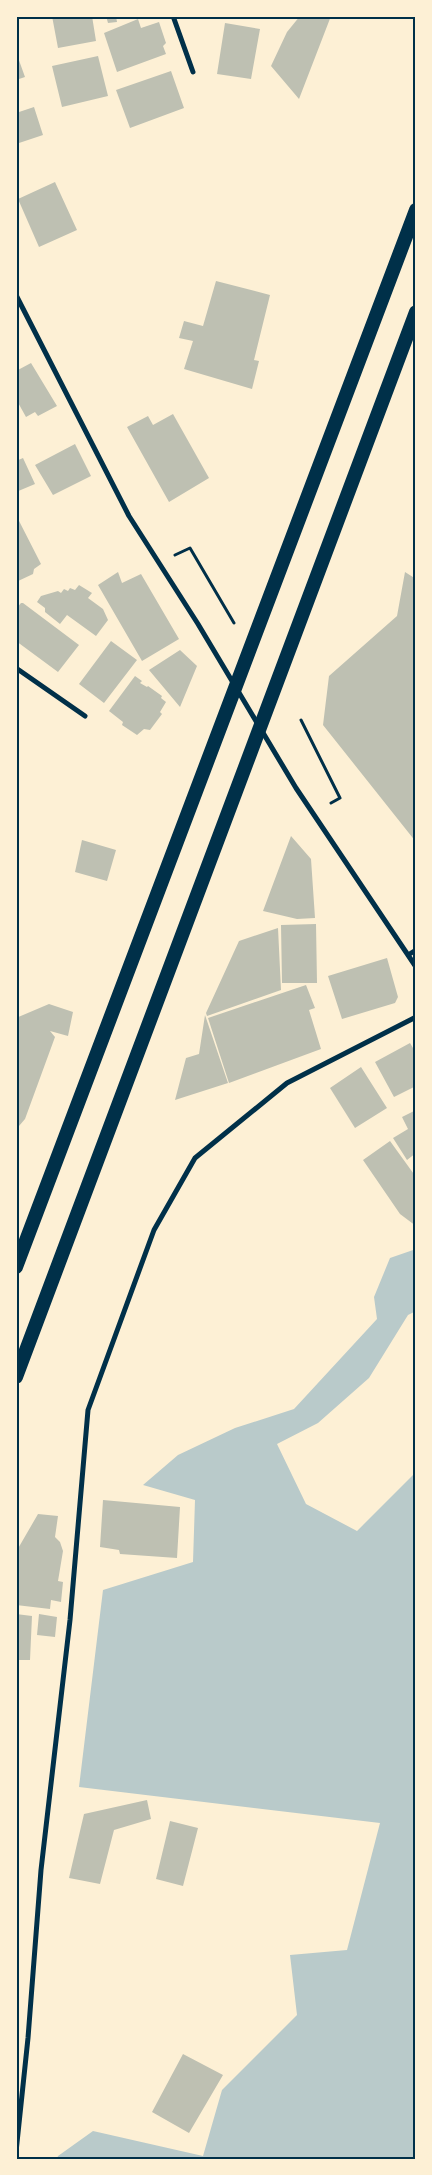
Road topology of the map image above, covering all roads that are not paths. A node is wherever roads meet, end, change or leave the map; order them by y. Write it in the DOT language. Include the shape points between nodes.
graph roads {
  1 [pos="173,16"];
  2 [pos="193,72"];
  3 [pos="416,210"];
  4 [pos="16,295"];
  5 [pos="416,312"];
  6 [pos="16,668"];
  7 [pos="85,716"];
  8 [pos="416,950"];
  9 [pos="408,955"];
  10 [pos="416,967"];
  11 [pos="416,1017"];
  12 [pos="16,1267"];
  13 [pos="16,1377"];
  14 [pos="16,2152"];
  1 -- 2 [label="street"];
  3 -- 12 [label="highway"];
  4 -- 9 [label="street" via="129,516 296,788"];
  5 -- 13 [label="highway"];
  6 -- 7 [label="street"];
  8 -- 9 [label="street"];
  9 -- 10 [label="street"];
  11 -- 14 [label="street" via="287,1083 195,1158 154,1230 88,1410"];
}
